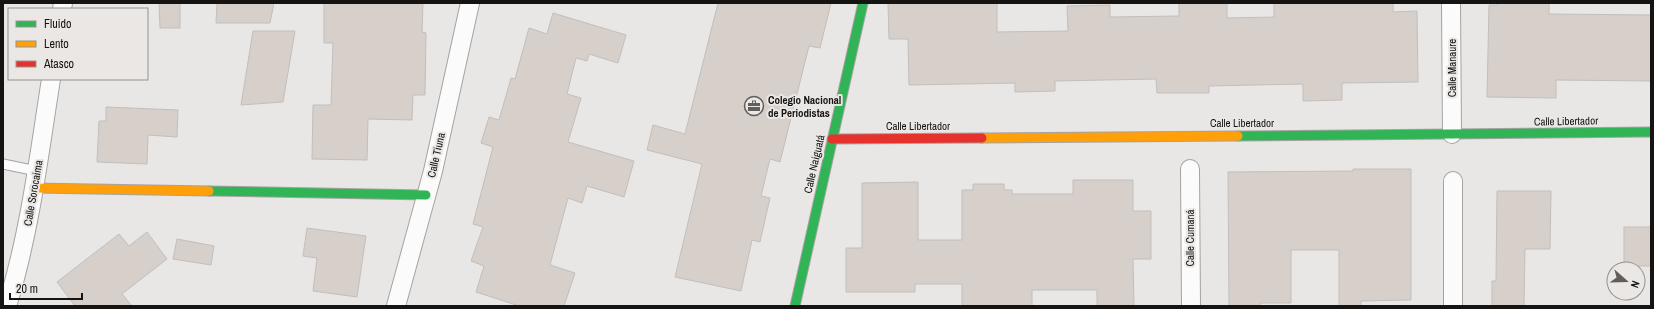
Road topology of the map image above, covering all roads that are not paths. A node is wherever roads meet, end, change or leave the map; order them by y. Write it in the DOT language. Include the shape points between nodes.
graph roads {
  1 [pos="470,3"];
  2 [pos="863,3"];
  3 [pos="1451,3"];
  4 [pos="51,80"];
  5 [pos="1651,132"];
  6 [pos="1452,134"];
  7 [pos="832,139"];
  8 [pos="3,164"];
  9 [pos="1190,169"];
  10 [pos="35,180"];
  11 [pos="1453,181"];
  12 [pos="426,195"];
  13 [pos="8,306"];
  14 [pos="396,306"];
  15 [pos="795,306"];
  16 [pos="1191,306"];
  17 [pos="1453,306"];
  1 -- 12 [label="street, Calle Tiuna"];
  2 -- 7 [label="street, Calle Naiguatá"];
  3 -- 6 [label="street, Calle Manaure"];
  4 -- 10 [label="street, Calle Sorocaima"];
  5 -- 6 [label="street, Calle Libertador"];
  6 -- 7 [label="street, Calle Libertador"];
  7 -- 15 [label="street, Calle Naiguatá"];
  8 -- 10 [label="lane"];
  9 -- 16 [label="street, Calle Cumaná"];
  10 -- 12 [label="street"];
  10 -- 13 [label="street, Calle Sorocaima" via="19,267"];
  11 -- 17 [label="street"];
  12 -- 14 [label="street, Calle Tiuna"];
}
